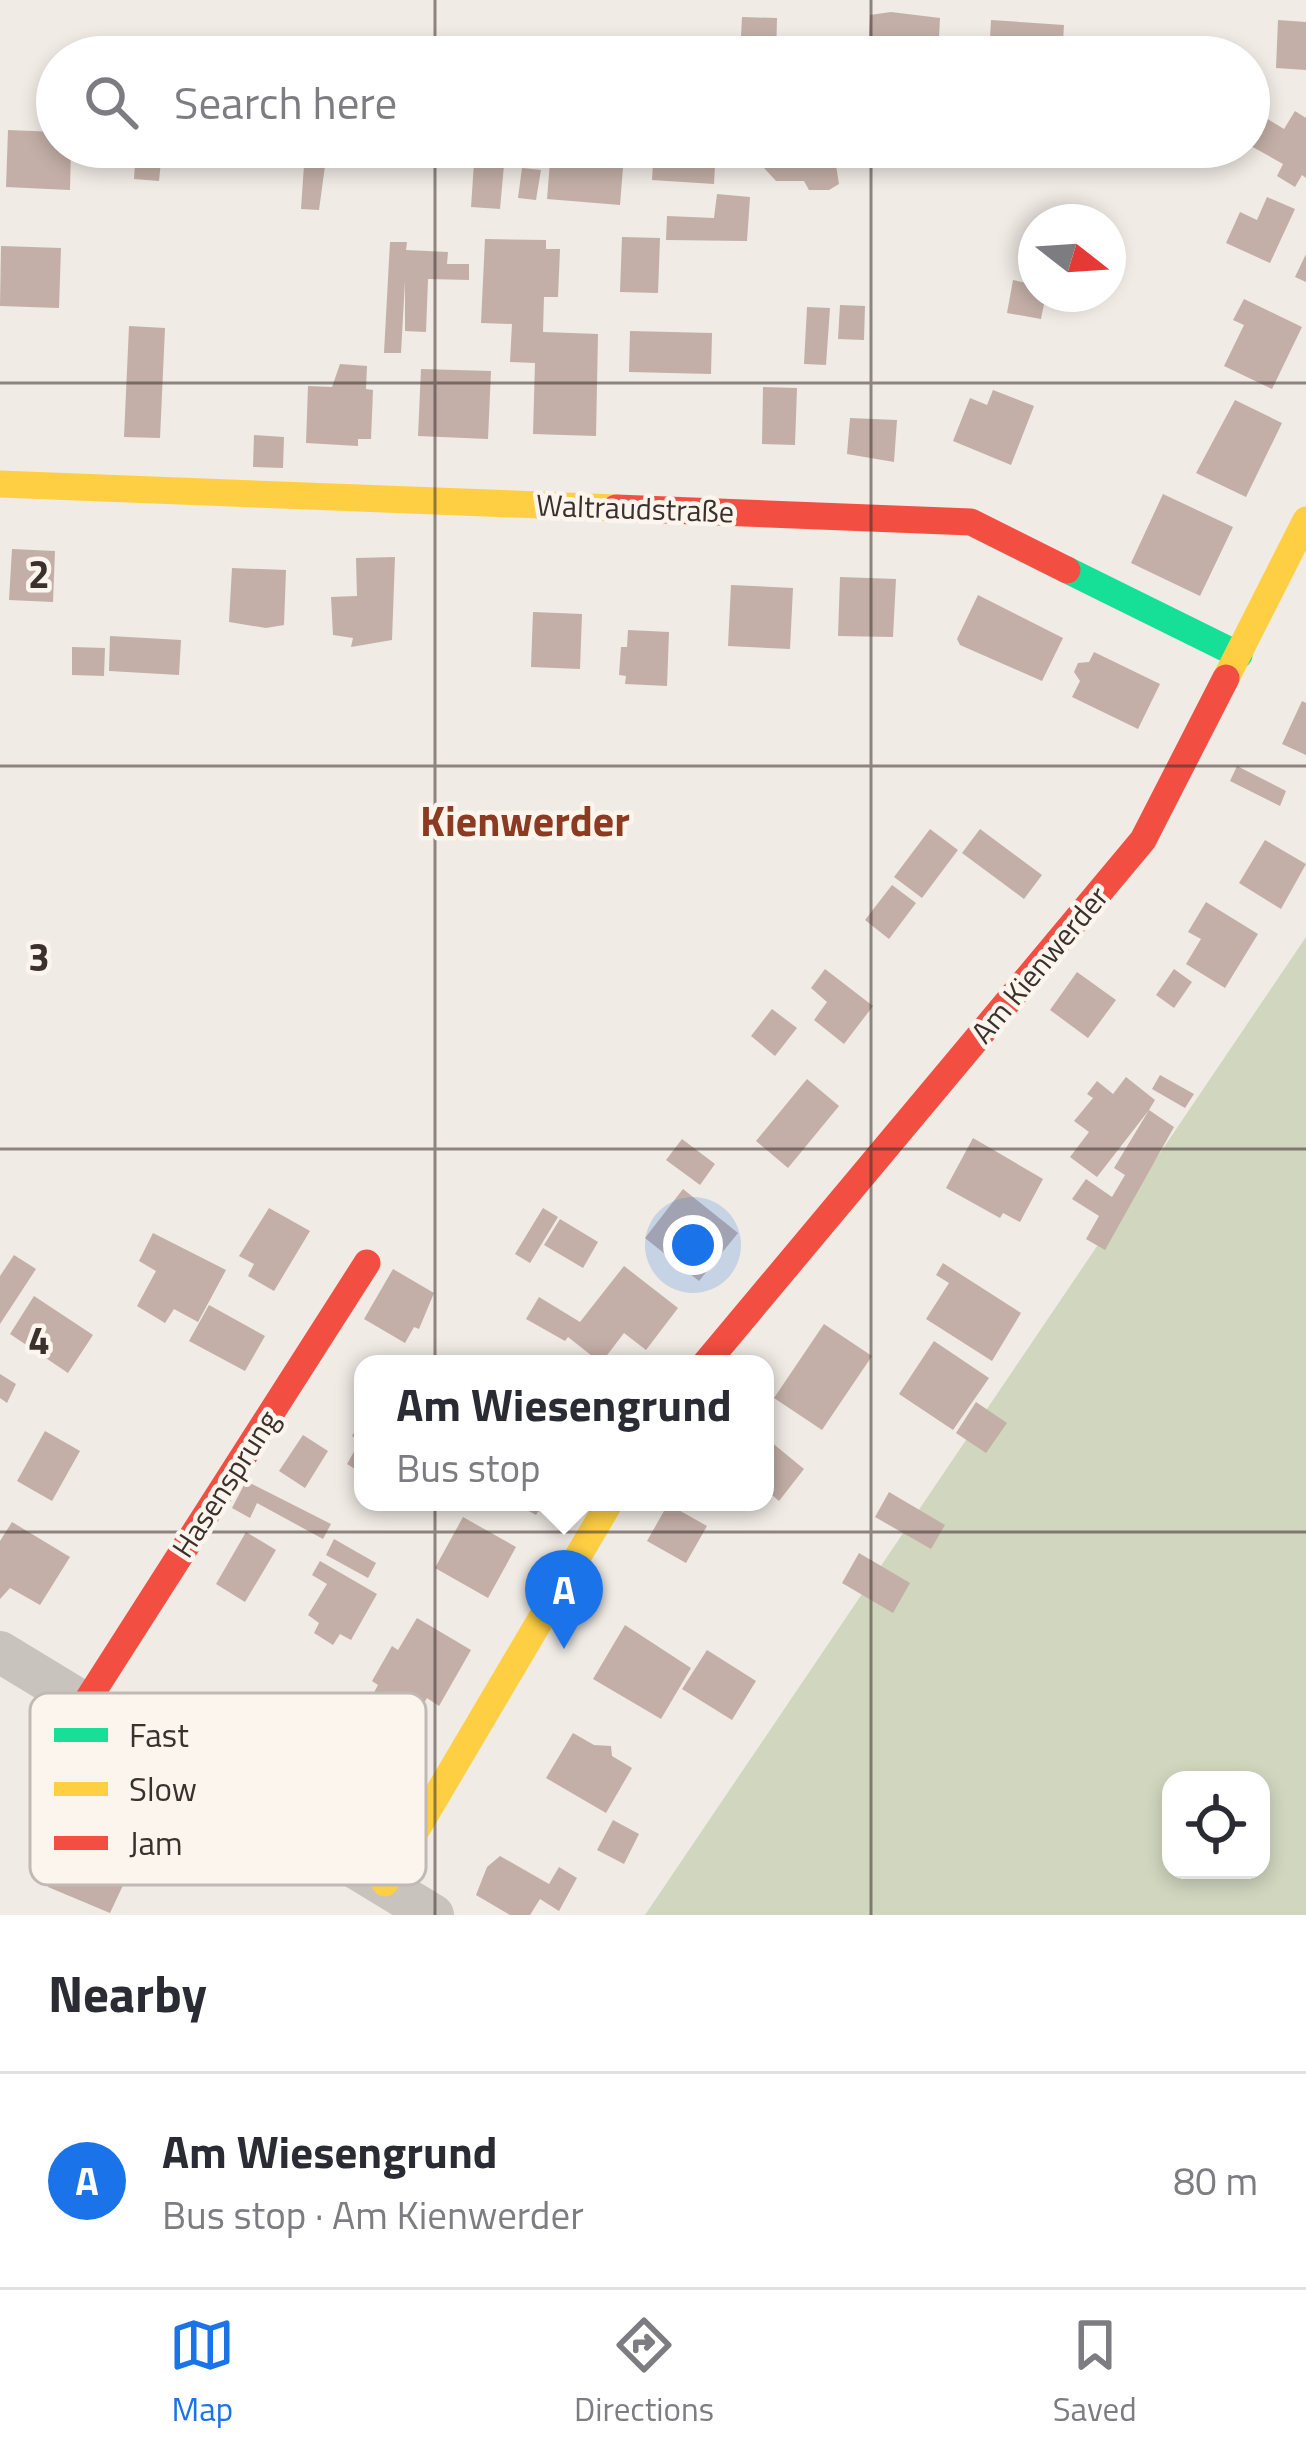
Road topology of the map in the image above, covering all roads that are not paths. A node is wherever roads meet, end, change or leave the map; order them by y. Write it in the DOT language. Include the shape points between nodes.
graph roads {
  1 [pos="0,484"];
  2 [pos="1306,520"];
  3 [pos="1239,655"];
  4 [pos="367,1263"];
  5 [pos="713,1355"];
  6 [pos="605,1511"];
  7 [pos="0,1652"];
  8 [pos="67,1693"];
  9 [pos="92,1693"];
  10 [pos="426,1814"];
  11 [pos="388,1885"];
  12 [pos="433,1915"];
  1 -- 3 [label="street, Waltraudstraße" via="971,522"];
  2 -- 3 [label="street, Am Kienwerder"];
  3 -- 5 [label="street, Am Kienwerder" via="1143,840"];
  4 -- 9 [label="street, Hasensprung"];
  6 -- 10 [label="street"];
  7 -- 8 [label="street"];
  11 -- 12 [label="street"];
}
